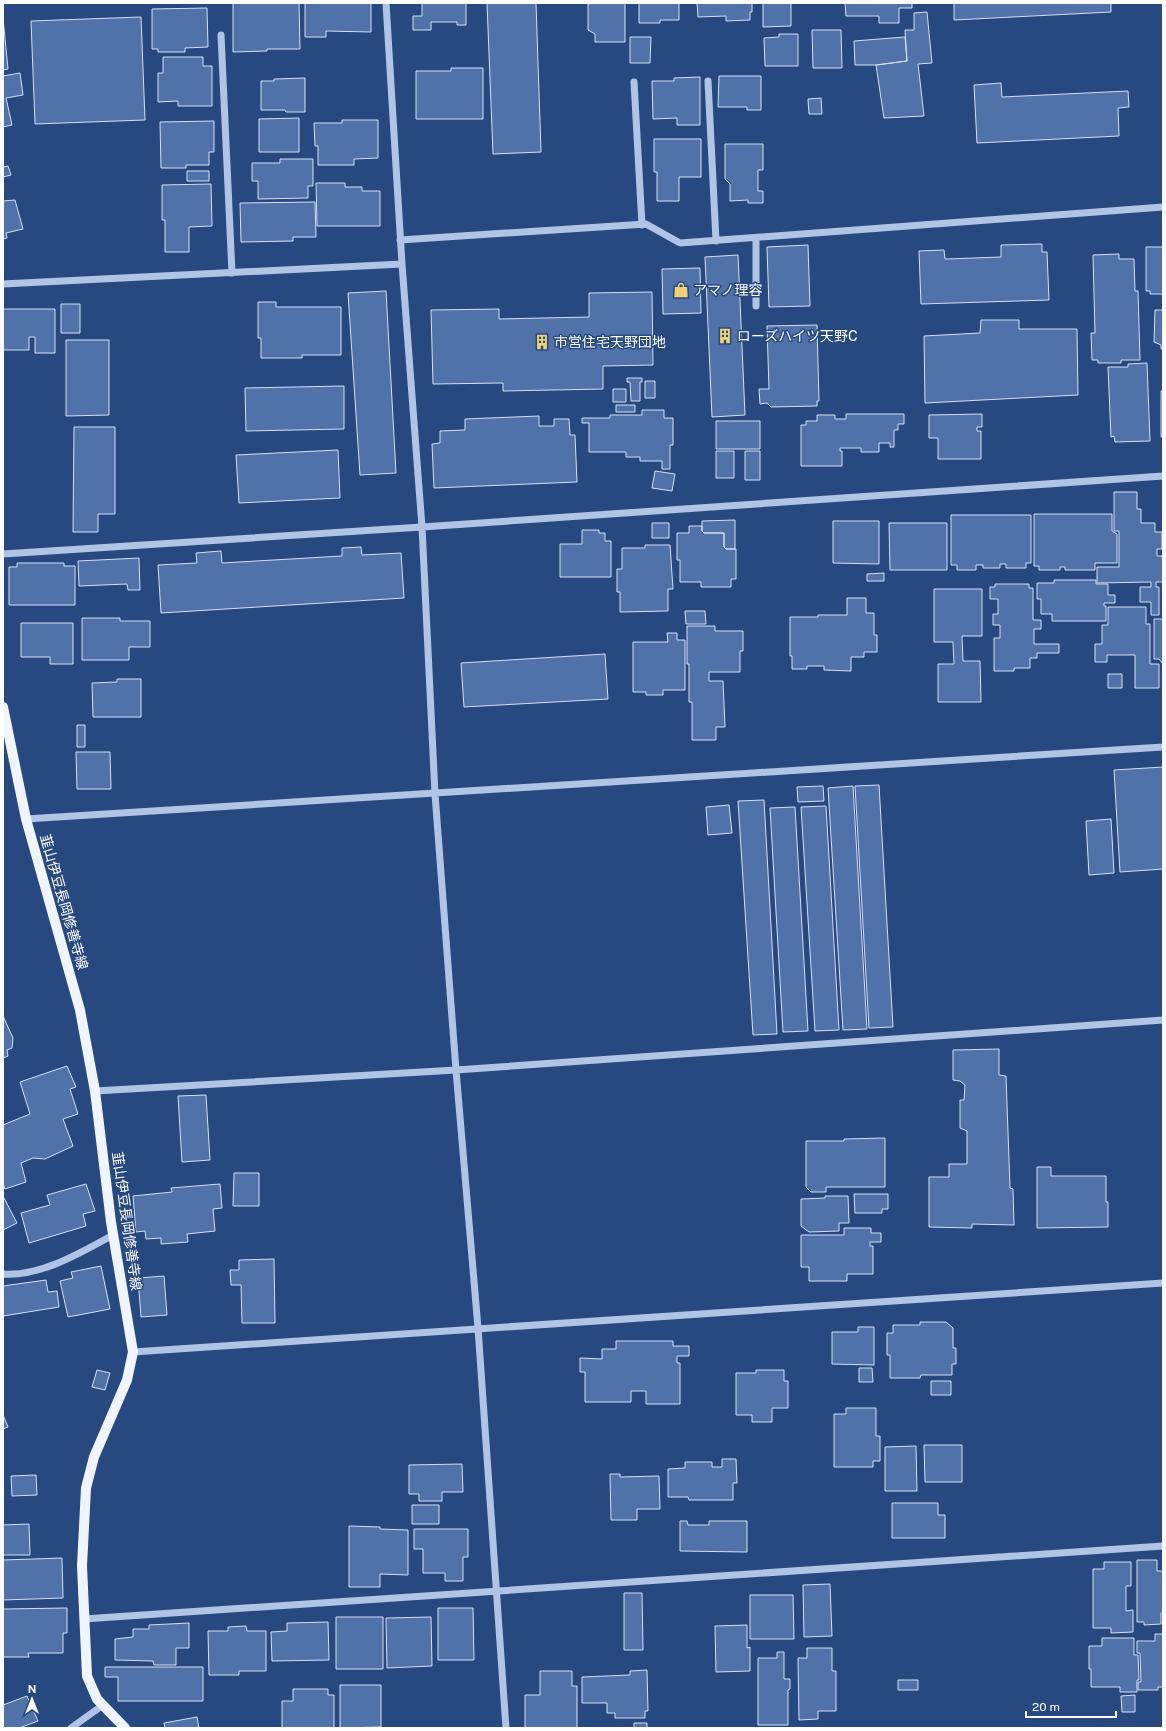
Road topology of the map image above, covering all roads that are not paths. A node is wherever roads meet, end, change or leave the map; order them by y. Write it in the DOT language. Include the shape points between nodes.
graph roads {
  1 [pos="386,3"];
  2 [pos="221,35"];
  3 [pos="708,81"];
  4 [pos="634,82"];
  5 [pos="1163,207"];
  6 [pos="642,225"];
  7 [pos="756,238"];
  8 [pos="400,240"];
  9 [pos="716,241"];
  10 [pos="402,264"];
  11 [pos="232,273"];
  12 [pos="3,284"];
  13 [pos="756,306"];
  14 [pos="1163,476"];
  15 [pos="422,527"];
  16 [pos="3,554"];
  17 [pos="3,707"];
  18 [pos="1163,747"];
  19 [pos="435,794"];
  20 [pos="26,819"];
  21 [pos="1163,1020"];
  22 [pos="456,1070"];
  23 [pos="95,1091"];
  24 [pos="113,1235"];
  25 [pos="3,1274"];
  26 [pos="1163,1283"];
  27 [pos="478,1328"];
  28 [pos="133,1352"];
  29 [pos="1163,1546"];
  30 [pos="496,1591"];
  31 [pos="84,1619"];
  32 [pos="103,1705"];
  33 [pos="71,1728"];
  34 [pos="125,1728"];
  35 [pos="506,1728"];
  1 -- 8 [label="street"];
  2 -- 11 [label="street"];
  3 -- 9 [label="street"];
  4 -- 6 [label="street"];
  5 -- 7 [label="street"];
  6 -- 8 [label="street"];
  6 -- 9 [label="street" via="646,224 680,243"];
  7 -- 9 [label="street"];
  7 -- 13 [label="street"];
  8 -- 10 [label="street"];
  10 -- 11 [label="street"];
  10 -- 15 [label="street"];
  11 -- 12 [label="street"];
  14 -- 15 [label="street"];
  15 -- 16 [label="street"];
  15 -- 19 [label="street"];
  17 -- 20 [label="main road, 韮山伊豆長岡修善寺線"];
  18 -- 19 [label="street"];
  19 -- 20 [label="street"];
  19 -- 22 [label="street"];
  20 -- 23 [label="main road, 韮山伊豆長岡修善寺線" via="80,1010"];
  21 -- 22 [label="street"];
  22 -- 23 [label="street"];
  22 -- 27 [label="street"];
  23 -- 24 [label="main road, 韮山伊豆長岡修善寺線"];
  24 -- 25 [label="street" via="39,1270"];
  24 -- 28 [label="main road, 韮山伊豆長岡修善寺線"];
  26 -- 27 [label="street"];
  27 -- 28 [label="street"];
  27 -- 30 [label="street"];
  28 -- 31 [label="main road, 韮山伊豆長岡修善寺線" via="126,1380 94,1457 86,1488 82,1566"];
  29 -- 30 [label="street"];
  30 -- 31 [label="street"];
  30 -- 35 [label="street"];
  31 -- 32 [label="main road, 韮山伊豆長岡修善寺線" via="87,1676 97,1699"];
  32 -- 33 [label="street"];
  32 -- 34 [label="main road, 韮山伊豆長岡修善寺線"];
}
